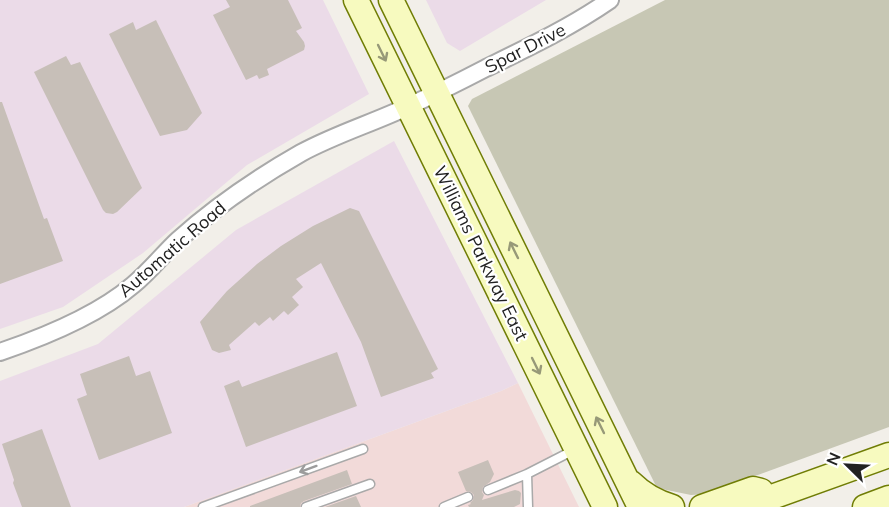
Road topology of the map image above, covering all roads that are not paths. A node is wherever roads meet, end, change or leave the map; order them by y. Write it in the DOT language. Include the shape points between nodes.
graph roads {
  1 [pos="356,0"];
  2 [pos="391,0"];
  3 [pos="610,0"];
  4 [pos="437,92"];
  5 [pos="408,107"];
  6 [pos="0,352"];
  7 [pos="577,448"];
  8 [pos="363,450"];
  9 [pos="889,455"];
  10 [pos="527,474"];
  11 [pos="589,474"];
  12 [pos="626,477"];
  13 [pos="370,484"];
  14 [pos="488,490"];
  15 [pos="778,494"];
  16 [pos="468,497"];
  17 [pos="889,498"];
  18 [pos="459,504"];
  19 [pos="203,507"];
  20 [pos="306,507"];
  21 [pos="444,507"];
  22 [pos="528,507"];
  23 [pos="593,507"];
  24 [pos="605,507"];
  25 [pos="640,507"];
  26 [pos="672,507"];
  27 [pos="702,507"];
  28 [pos="744,507"];
  29 [pos="865,507"];
  1 -- 5 [label="main road, Williams Parkway East, one-way"];
  2 -- 4 [label="main road, Williams Parkway East"];
  3 -- 4 [label="street, Spar Drive" via="540,42"];
  4 -- 5 [label="street, Automatic Road"];
  12 -- 4 [label="main road, Williams Parkway East, one-way"];
  5 -- 6 [label="street, Automatic Road" via="346,131 254,181 207,214 117,297 86,316"];
  5 -- 7 [label="main road, Williams Parkway East, one-way"];
  7 -- 10 [label="lane"];
  7 -- 11 [label="main road, Williams Parkway East"];
  8 -- 19 [label="lane, one-way"];
  9 -- 15 [label="main road"];
  10 -- 14 [label="lane" via="500,489"];
  10 -- 22 [label="lane"];
  11 -- 23 [label="main road"];
  11 -- 24 [label="main road, Williams Parkway East"];
  12 -- 25 [label="main road, Williams Parkway East"];
  12 -- 26 [label="main road" via="647,497"];
  13 -- 20 [label="lane"];
  15 -- 27 [label="main road" via="753,489"];
  15 -- 28 [label="main road"];
  16 -- 18 [label="lane"];
  17 -- 29 [label="main road"];
  18 -- 21 [label="lane"];
}
